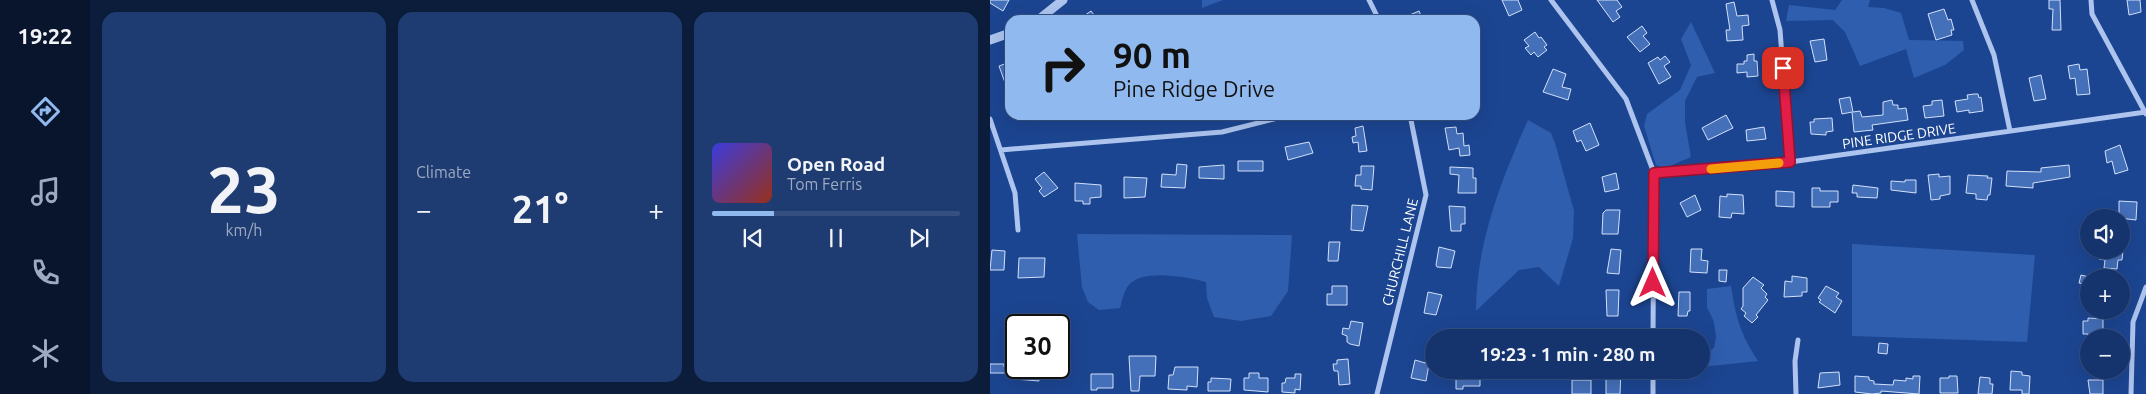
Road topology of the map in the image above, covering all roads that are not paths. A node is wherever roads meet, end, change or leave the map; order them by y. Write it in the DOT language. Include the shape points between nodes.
graph roads {
  1 [pos="1063,0"];
  2 [pos="1369,0"];
  3 [pos="1551,0"];
  4 [pos="1772,0"];
  5 [pos="1972,0"];
  6 [pos="2091,0"];
  7 [pos="1044,15"];
  8 [pos="1376,15"];
  9 [pos="1005,35"];
  10 [pos="990,40"];
  11 [pos="2146,113"];
  12 [pos="990,119"];
  13 [pos="1270,120"];
  14 [pos="1411,120"];
  15 [pos="2010,131"];
  16 [pos="1001,150"];
  17 [pos="1790,162"];
  18 [pos="1654,173"];
  19 [pos="1018,230"];
  20 [pos="2146,288"];
  21 [pos="1653,329"];
  22 [pos="1798,340"];
  23 [pos="1653,379"];
  24 [pos="1377,394"];
  25 [pos="1653,394"];
  26 [pos="1796,394"];
  27 [pos="2131,394"];
  1 -- 7 [label="street"];
  2 -- 8 [label="street"];
  3 -- 18 [label="street" via="1626,99"];
  4 -- 17 [label="street" via="1780,30"];
  5 -- 15 [label="street" via="1994,55"];
  6 -- 11 [label="street" via="2092,14"];
  9 -- 10 [label="street"];
  11 -- 15 [label="street, PINE RIDGE DRIVE"];
  12 -- 16 [label="street"];
  13 -- 16 [label="street" via="1222,132"];
  14 -- 24 [label="street, CHURCHILL LANE" via="1426,195"];
  15 -- 17 [label="street, PINE RIDGE DRIVE"];
  16 -- 19 [label="street" via="1015,193"];
  17 -- 18 [label="street, PINE RIDGE DRIVE"];
  18 -- 21 [label="street"];
  20 -- 27 [label="street" via="2133,322"];
  22 -- 26 [label="street"];
  23 -- 25 [label="street"];
}
